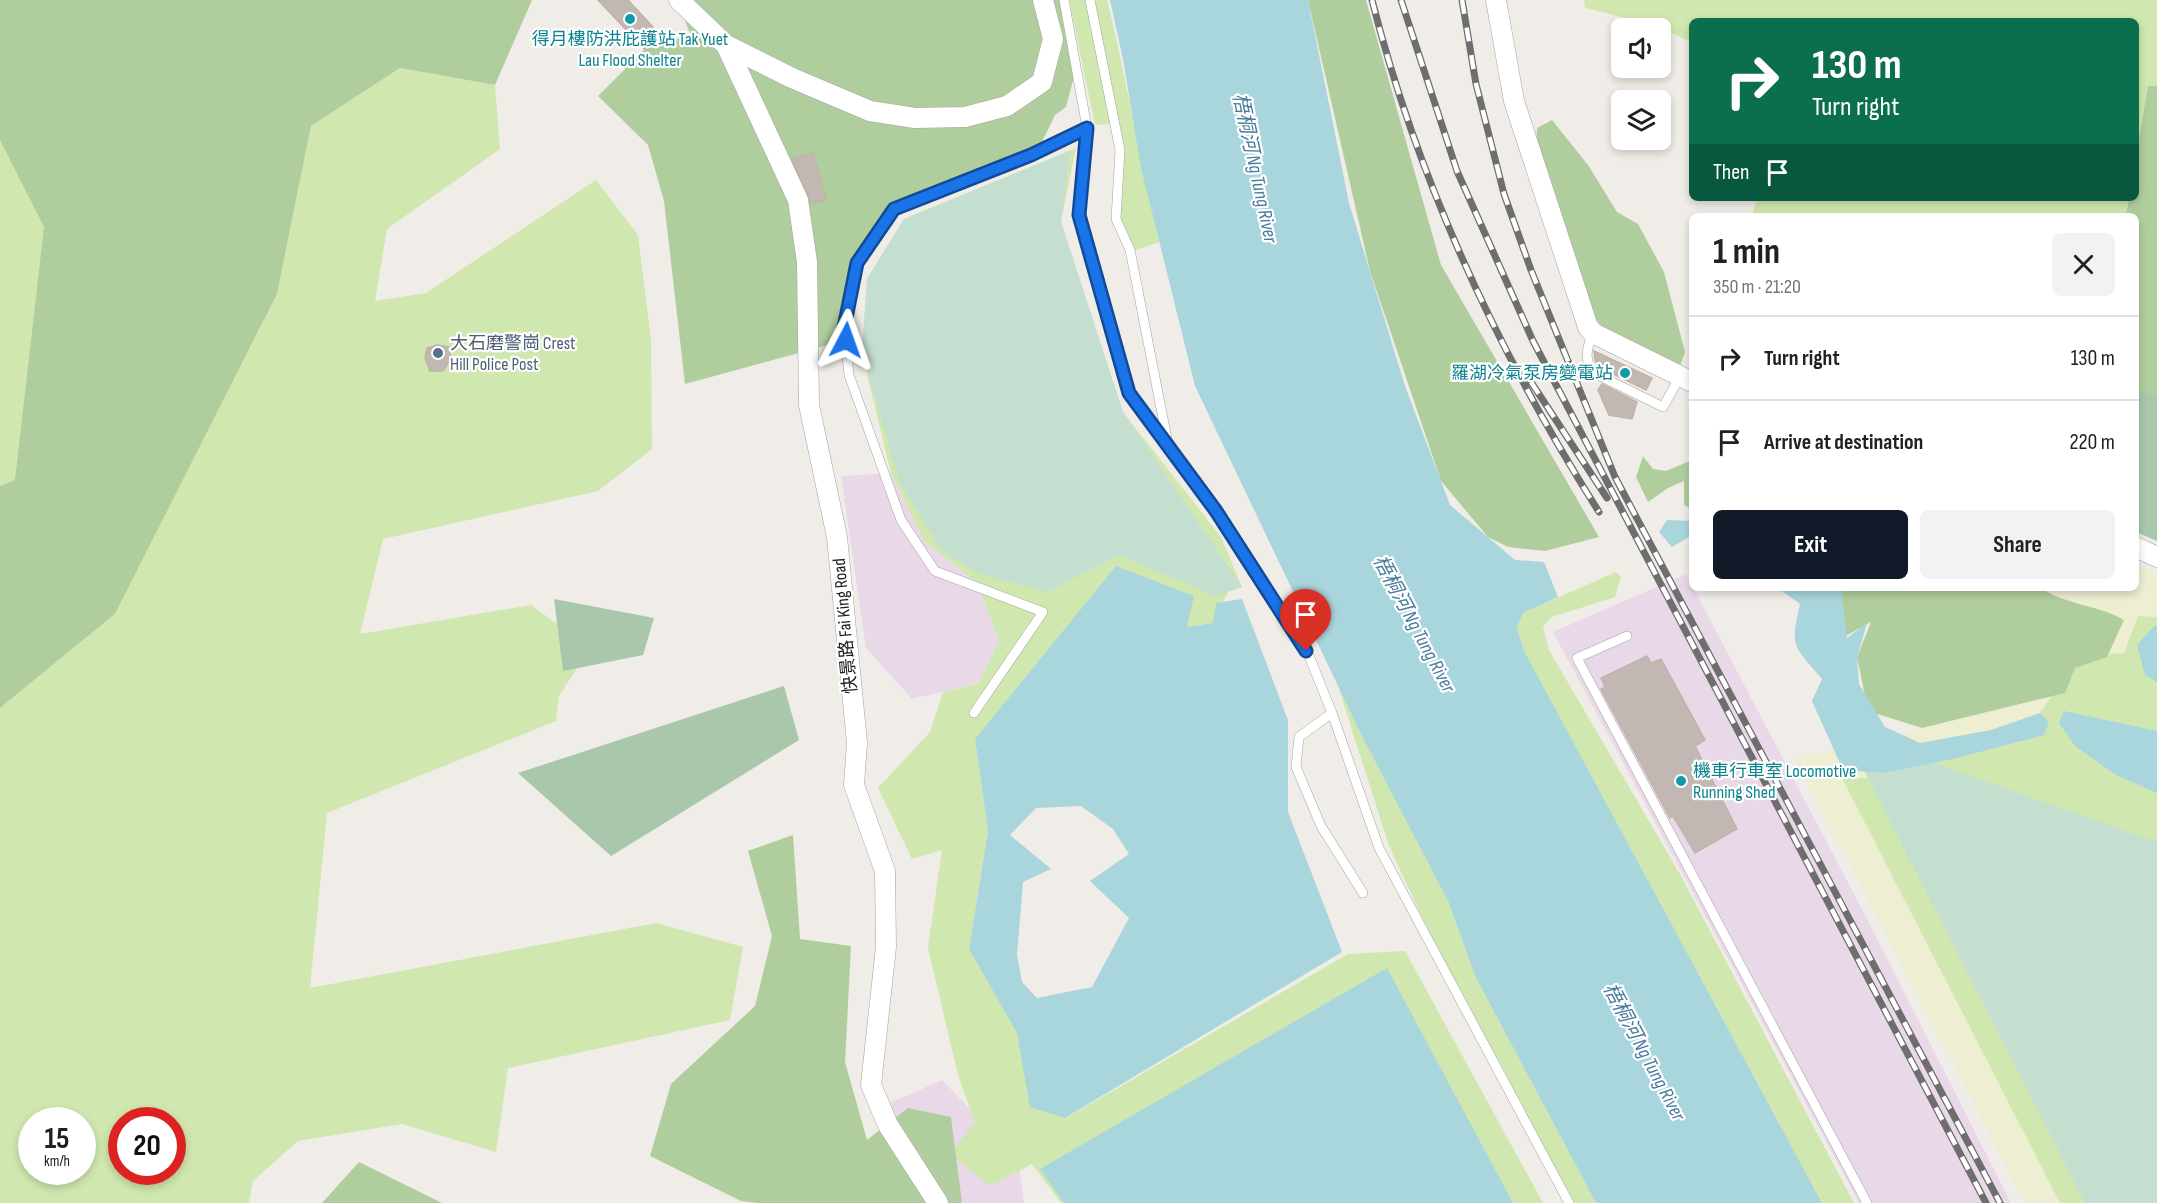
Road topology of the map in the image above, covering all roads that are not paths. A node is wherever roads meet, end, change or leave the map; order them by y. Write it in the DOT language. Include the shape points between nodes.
graph roads {
  1 [pos="679,0"];
  2 [pos="1043,0"];
  3 [pos="1064,0"];
  4 [pos="1090,0"];
  5 [pos="1496,0"];
  6 [pos="726,45"];
  7 [pos="1087,128"];
  8 [pos="1593,333"];
  9 [pos="1686,380"];
  10 [pos="1168,446"];
  11 [pos="2139,548"];
  12 [pos="2157,557"];
  13 [pos="1627,636"];
  14 [pos="1332,712"];
  15 [pos="974,713"];
  16 [pos="1363,892"];
  17 [pos="938,1203"];
  18 [pos="1569,1203"];
  19 [pos="1867,1203"];
  1 -- 6 [label="street"];
  2 -- 6 [label="street" via="1053,39 1042,82 1007,106 965,117 915,118 870,111"];
  3 -- 7 [label="lane"];
  4 -- 10 [label="lane" via="1120,150 1116,219 1130,250"];
  5 -- 8 [label="street" via="1514,100"];
  6 -- 17 [label="street, 快景路 Fai King Road" via="798,200 807,262 809,405 837,537 856,743 854,785 885,871 886,947 871,1084 888,1125"];
  7 -- 10 [label="lane" via="1079,215 1129,393"];
  7 -- 15 [label="lane" via="1031,155 894,209 857,263 846,317 849,375 901,520 935,571 1043,612"];
  8 -- 9 [label="street"];
  8 -- 9 [label="lane" via="1587,357 1600,376 1663,407"];
  10 -- 14 [label="lane" via="1216,511 1306,651"];
  11 -- 12 [label="street"];
  13 -- 19 [label="lane" via="1577,658"];
  14 -- 16 [label="lane" via="1299,736 1296,766 1321,826"];
  14 -- 18 [label="lane" via="1379,848"];
}
